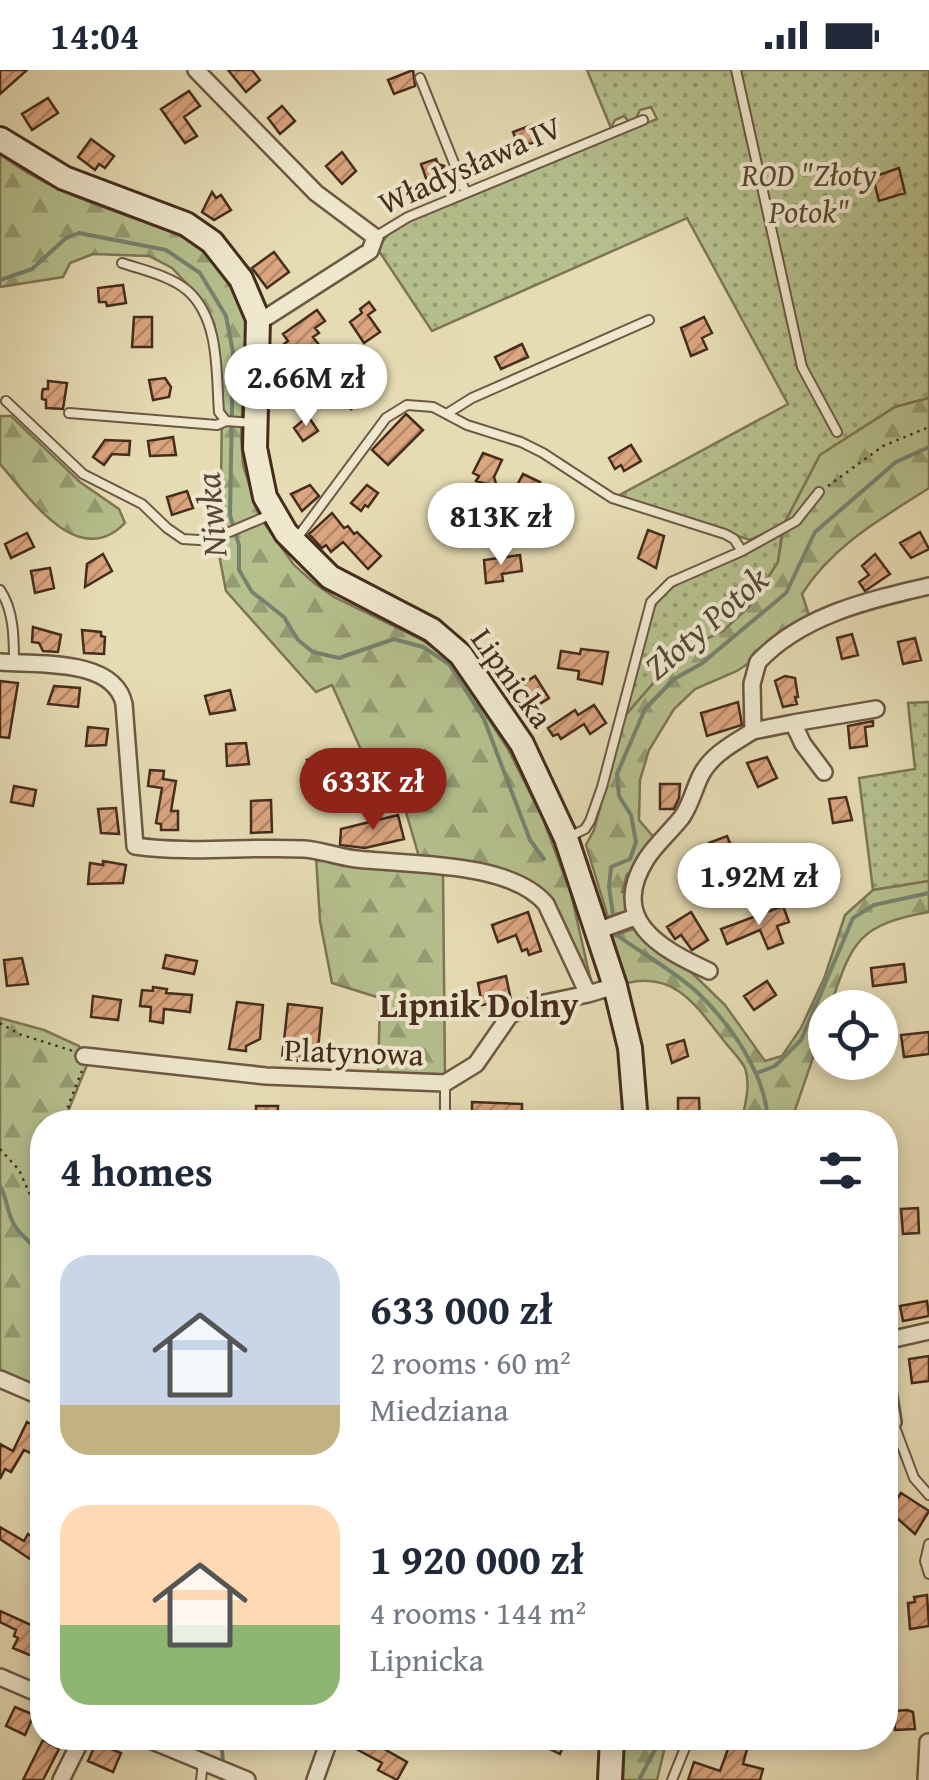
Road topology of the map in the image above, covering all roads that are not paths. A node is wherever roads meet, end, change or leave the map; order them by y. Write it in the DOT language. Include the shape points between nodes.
graph roads {
  1 [pos="196,70"];
  2 [pos="736,70"];
  3 [pos="420,78"];
  4 [pos="643,120"];
  5 [pos="0,139"];
  6 [pos="466,193"];
  7 [pos="374,237"];
  8 [pos="122,263"];
  9 [pos="258,319"];
  10 [pos="649,320"];
  11 [pos="6,402"];
  12 [pos="68,413"];
  13 [pos="448,413"];
  14 [pos="226,421"];
  15 [pos="251,422"];
  16 [pos="837,432"];
  17 [pos="819,492"];
  18 [pos="273,514"];
  19 [pos="292,542"];
  20 [pos="742,551"];
  21 [pos="929,586"];
  22 [pos="0,590"];
  23 [pos="7,663"];
  24 [pos="876,709"];
  25 [pos="793,723"];
  26 [pos="753,730"];
  27 [pos="824,772"];
  28 [pos="566,838"];
  29 [pos="631,919"];
  30 [pos="603,929"];
  31 [pos="708,971"];
  32 [pos="615,986"];
  33 [pos="588,994"];
  34 [pos="84,1056"];
  35 [pos="445,1083"];
  36 [pos="446,1110"];
  37 [pos="635,1110"];
  38 [pos="929,1331"];
  39 [pos="898,1338"];
  40 [pos="0,1380"];
  41 [pos="30,1392"];
  42 [pos="898,1435"];
  43 [pos="929,1495"];
  44 [pos="929,1544"];
  45 [pos="929,1574"];
  46 [pos="0,1677"];
  47 [pos="30,1690"];
  48 [pos="928,1742"];
  49 [pos="76,1750"];
  50 [pos="174,1750"];
  51 [pos="326,1750"];
  52 [pos="611,1750"];
  53 [pos="684,1750"];
  54 [pos="203,1762"];
  55 [pos="61,1780"];
  56 [pos="201,1780"];
  57 [pos="246,1780"];
  58 [pos="315,1780"];
  59 [pos="610,1780"];
  60 [pos="672,1780"];
  61 [pos="926,1780"];
  1 -- 7 [label="street, Władysława IV" via="286,164"];
  2 -- 16 [label="lane" via="802,367"];
  3 -- 6 [label="lane"];
  4 -- 6 [label="lane, Władysława IV"];
  5 -- 9 [label="street, Lipnicka" via="64,178 200,232 241,279"];
  6 -- 7 [label="lane, Władysława IV"];
  7 -- 9 [label="street, Władysława IV" via="370,251"];
  8 -- 14 [label="lane" via="186,289 200,306 212,336 219,412"];
  9 -- 15 [label="street, Lipnicka"];
  10 -- 13 [label="lane"];
  11 -- 18 [label="lane" via="82,474 142,504 183,538 220,536"];
  12 -- 14 [label="lane"];
  13 -- 19 [label="lane" via="416,403 394,410"];
  13 -- 20 [label="lane" via="522,442 612,498 725,534"];
  14 -- 15 [label="lane"];
  15 -- 18 [label="street, Lipnicka" via="258,474"];
  17 -- 20 [label="lane" via="796,520"];
  18 -- 19 [label="street, Lipnicka"];
  19 -- 28 [label="street, Lipnicka" via="342,585 432,630 461,654 522,744"];
  20 -- 28 [label="lane" via="672,582 651,602 602,787 585,828"];
  21 -- 26 [label="street" via="830,614 762,658 752,684"];
  22 -- 23 [label="lane" via="12,626"];
  23 -- 33 [label="street" via="98,674 116,684 124,704 135,846 306,849 467,871 526,886 546,904"];
  24 -- 25 [label="street"];
  25 -- 26 [label="street"];
  25 -- 27 [label="street"];
  26 -- 29 [label="street" via="710,761 684,813 648,857 634,888"];
  28 -- 30 [label="street, Lipnicka"];
  29 -- 30 [label="street"];
  29 -- 31 [label="street"];
  30 -- 32 [label="street, Lipnicka"];
  32 -- 33 [label="street, Platynowa"];
  32 -- 37 [label="street, Lipnicka"];
  33 -- 35 [label="street, Platynowa" via="510,1015 476,1064"];
  34 -- 35 [label="street, Platynowa" via="266,1076"];
  35 -- 36 [label="lane"];
  38 -- 39 [label="street"];
  40 -- 41 [label="street"];
  42 -- 43 [label="lane" via="914,1478"];
  44 -- 45 [label="lane"];
  46 -- 47 [label="street"];
  48 -- 61 [label="street"];
  49 -- 55 [label="street"];
  50 -- 54 [label="street"];
  51 -- 58 [label="street"];
  52 -- 59 [label="street"];
  53 -- 60 [label="lane"];
  54 -- 56 [label="lane"];
  54 -- 57 [label="street"];
}
